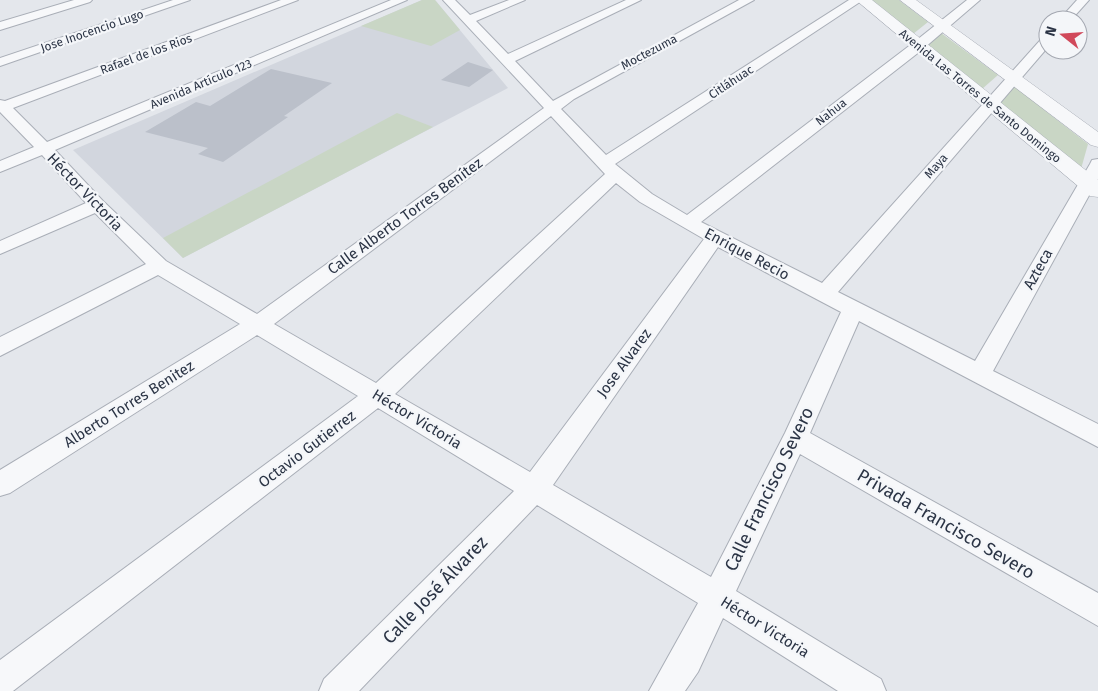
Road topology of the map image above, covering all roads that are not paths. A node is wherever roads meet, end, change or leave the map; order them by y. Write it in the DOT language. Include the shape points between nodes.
graph roads {
  1 [pos="86,0"];
  2 [pos="184,0"];
  3 [pos="292,0"];
  4 [pos="402,0"];
  5 [pos="450,0"];
  6 [pos="519,0"];
  7 [pos="635,0"];
  8 [pos="748,0"];
  9 [pos="857,0"];
  10 [pos="863,0"];
  11 [pos="907,0"];
  12 [pos="974,0"];
  13 [pos="1084,0"];
  14 [pos="1074,10"];
  15 [pos="469,20"];
  16 [pos="0,26"];
  17 [pos="942,27"];
  18 [pos="918,46"];
  19 [pos="1038,50"];
  20 [pos="507,60"];
  21 [pos="0,62"];
  22 [pos="1012,79"];
  23 [pos="991,104"];
  24 [pos="1,106"];
  25 [pos="552,108"];
  26 [pos="1098,141"];
  27 [pos="45,150"];
  28 [pos="1098,164"];
  29 [pos="0,167"];
  30 [pos="610,169"];
  31 [pos="1093,187"];
  32 [pos="97,206"];
  33 [pos="688,223"];
  34 [pos="715,237"];
  35 [pos="0,248"];
  36 [pos="159,266"];
  37 [pos="824,294"];
  38 [pos="853,310"];
  39 [pos="258,324"];
  40 [pos="0,347"];
  41 [pos="979,375"];
  42 [pos="378,395"];
  43 [pos="1098,436"];
  44 [pos="795,438"];
  45 [pos="0,484"];
  46 [pos="534,489"];
  47 [pos="717,597"];
  48 [pos="1098,610"];
  49 [pos="686,660"];
  50 [pos="0,680"];
  51 [pos="336,691"];
  52 [pos="666,691"];
  53 [pos="676,691"];
  54 [pos="869,691"];
  1 -- 16 [label="street"];
  2 -- 21 [label="street, Jose Inocencio Lugo"];
  3 -- 24 [label="street, Rafael de los Rios"];
  4 -- 27 [label="street, Avenida Artículo 123"];
  5 -- 15 [label="street, Enrique Recio"];
  6 -- 15 [label="street"];
  7 -- 20 [label="street"];
  8 -- 25 [label="street, Moctezuma" via="599,78"];
  9 -- 30 [label="street, Citláhuac"];
  10 -- 18 [label="street, Avenida Las Torres de Santo Domingo"];
  11 -- 17 [label="street, Avenida Las Torres de Santo Domingo"];
  12 -- 17 [label="street, Nahua"];
  13 -- 14 [label="street"];
  15 -- 20 [label="street, Enrique Recio"];
  17 -- 18 [label="street, Nahua"];
  17 -- 22 [label="street, Avenida Las Torres de Santo Domingo"];
  18 -- 23 [label="street, Avenida Las Torres de Santo Domingo"];
  18 -- 33 [label="street, Nahua"];
  19 -- 22 [label="street, Maya"];
  20 -- 25 [label="street, Enrique Recio"];
  22 -- 23 [label="street, Maya"];
  22 -- 26 [label="street, Avenida Las Torres de Santo Domingo"];
  23 -- 31 [label="street, Avenida Las Torres de Santo Domingo"];
  23 -- 37 [label="street, Maya"];
  24 -- 27 [label="street, Héctor Victoria"];
  25 -- 30 [label="street, Enrique Recio"];
  25 -- 39 [label="street, Calle Alberto Torres Benítez"];
  27 -- 29 [label="street, Avenida Artículo 123"];
  27 -- 32 [label="street, Héctor Victoria"];
  28 -- 31 [label="street, Azteca"];
  30 -- 33 [label="street, Enrique Recio" via="646,198"];
  30 -- 42 [label="street, Octavio Gutierrez"];
  31 -- 41 [label="street, Azteca"];
  32 -- 35 [label="street"];
  32 -- 36 [label="street, Héctor Victoria"];
  33 -- 34 [label="street, Enrique Recio"];
  34 -- 37 [label="street, Enrique Recio"];
  34 -- 46 [label="street, Jose Alvarez"];
  36 -- 39 [label="street, Héctor Victoria"];
  36 -- 40 [label="street"];
  37 -- 38 [label="street, Enrique Recio"];
  38 -- 41 [label="street, Enrique Recio"];
  38 -- 44 [label="street, Calle Francisco Severo"];
  39 -- 42 [label="street, Héctor Victoria"];
  39 -- 45 [label="street, Alberto Torres Benitez"];
  41 -- 43 [label="street, Enrique Recio"];
  42 -- 46 [label="street, Héctor Victoria"];
  42 -- 50 [label="street, Octavio Gutierrez"];
  44 -- 47 [label="street, Calle Francisco Severo"];
  44 -- 48 [label="street, Privada Francisco Severo"];
  46 -- 47 [label="street, Héctor Victoria"];
  46 -- 51 [label="street, Calle José Álvarez"];
  47 -- 49 [label="street, Calle Francisco Severo"];
  47 -- 54 [label="street, Héctor Victoria"];
  49 -- 52 [label="street, Calle Francisco Severo"];
  49 -- 53 [label="street"];
}
